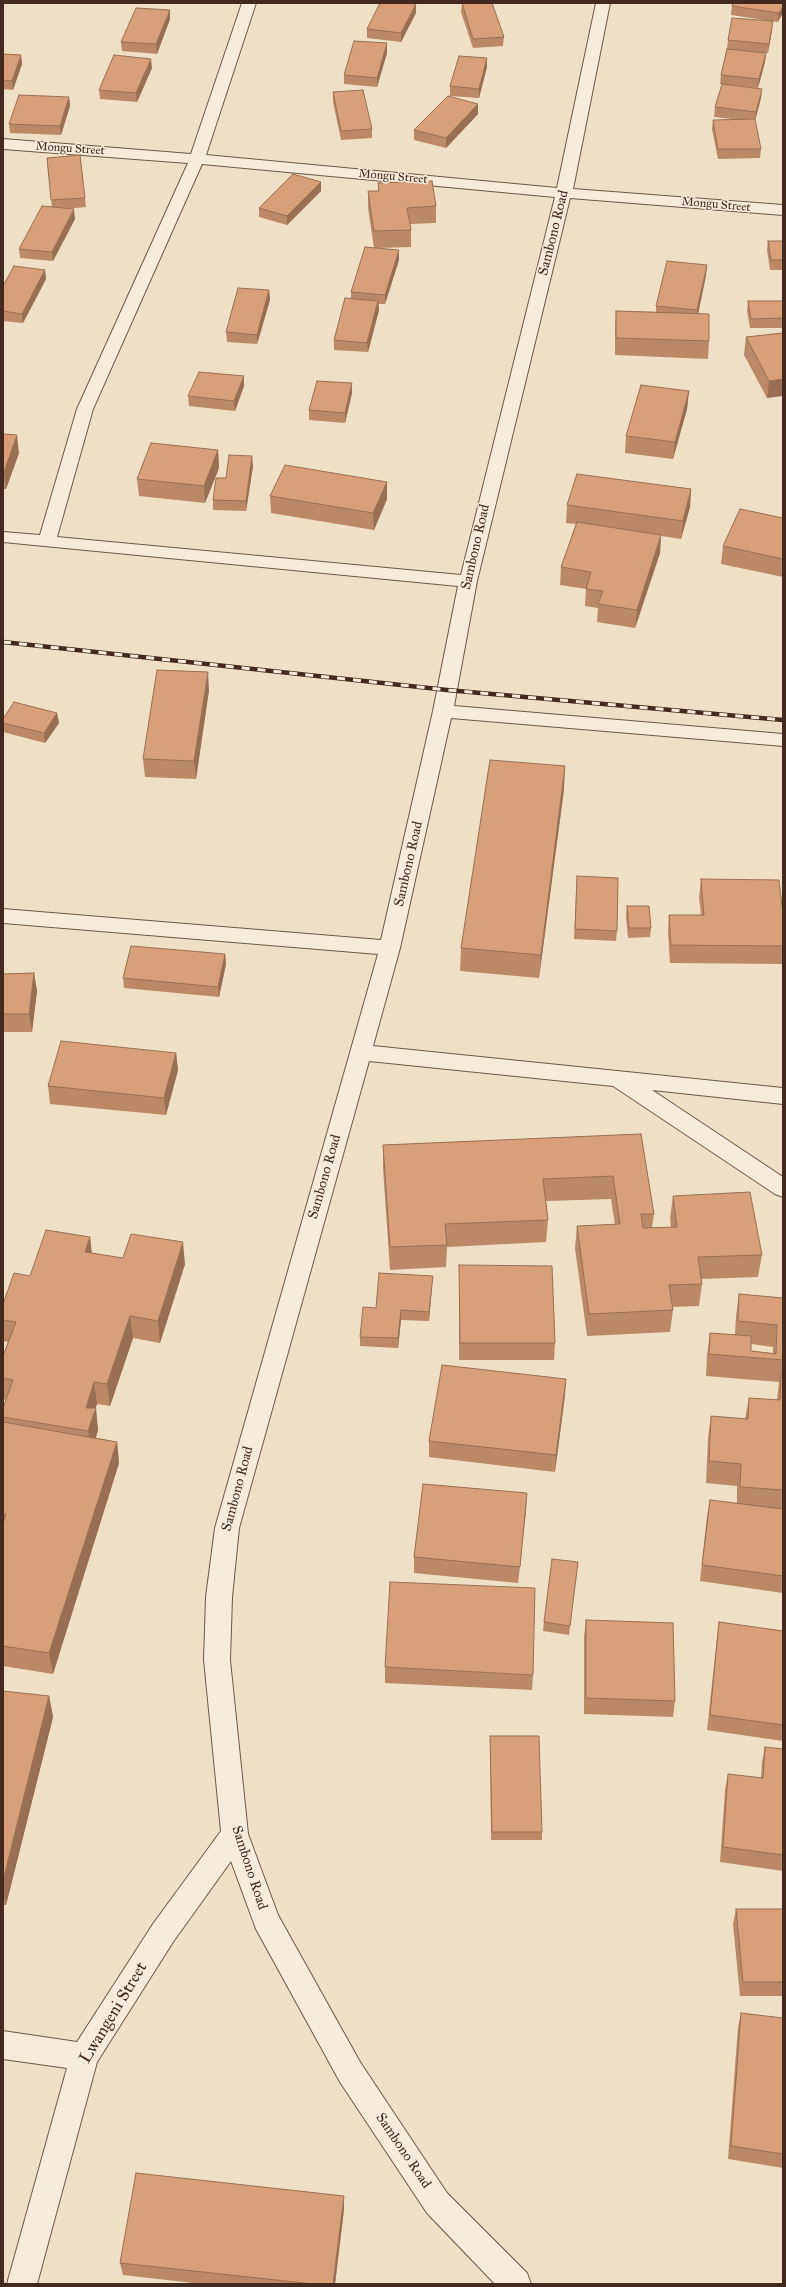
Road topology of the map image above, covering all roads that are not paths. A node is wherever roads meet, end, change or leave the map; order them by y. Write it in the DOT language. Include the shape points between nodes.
graph roads {
  1 [pos="249,3"];
  2 [pos="603,3"];
  3 [pos="3,144"];
  4 [pos="197,159"];
  5 [pos="564,193"];
  6 [pos="783,210"];
  7 [pos="3,537"];
  8 [pos="47,540"];
  9 [pos="468,581"];
  10 [pos="444,710"];
  11 [pos="783,740"];
  12 [pos="3,916"];
  13 [pos="390,948"];
  14 [pos="360,1052"];
  15 [pos="617,1078"];
  16 [pos="783,1096"];
  17 [pos="783,1188"];
  18 [pos="235,1834"];
  19 [pos="3,2045"];
  20 [pos="84,2057"];
  21 [pos="22,2284"];
  22 [pos="516,2284"];
  1 -- 4 [label="street"];
  2 -- 5 [label="street, Sambono Road"];
  3 -- 4 [label="street, Mongu Street"];
  4 -- 5 [label="street, Mongu Street"];
  4 -- 8 [label="street" via="85,408"];
  5 -- 6 [label="street, Mongu Street"];
  5 -- 9 [label="street, Sambono Road"];
  7 -- 8 [label="street"];
  8 -- 9 [label="street"];
  9 -- 10 [label="street, Sambono Road"];
  10 -- 11 [label="street"];
  10 -- 13 [label="street, Sambono Road"];
  12 -- 13 [label="street"];
  13 -- 14 [label="street, Sambono Road"];
  14 -- 15 [label="street"];
  14 -- 18 [label="street, Sambono Road" via="227,1528 219,1597 217,1660"];
  15 -- 16 [label="street"];
  15 -- 17 [label="street"];
  18 -- 20 [label="street, Lwangeni Street" via="163,1934"];
  18 -- 22 [label="street, Sambono Road" via="266,1920 350,2072 437,2203"];
  19 -- 20 [label="street"];
  20 -- 21 [label="street, Lwangeni Street"];
}
